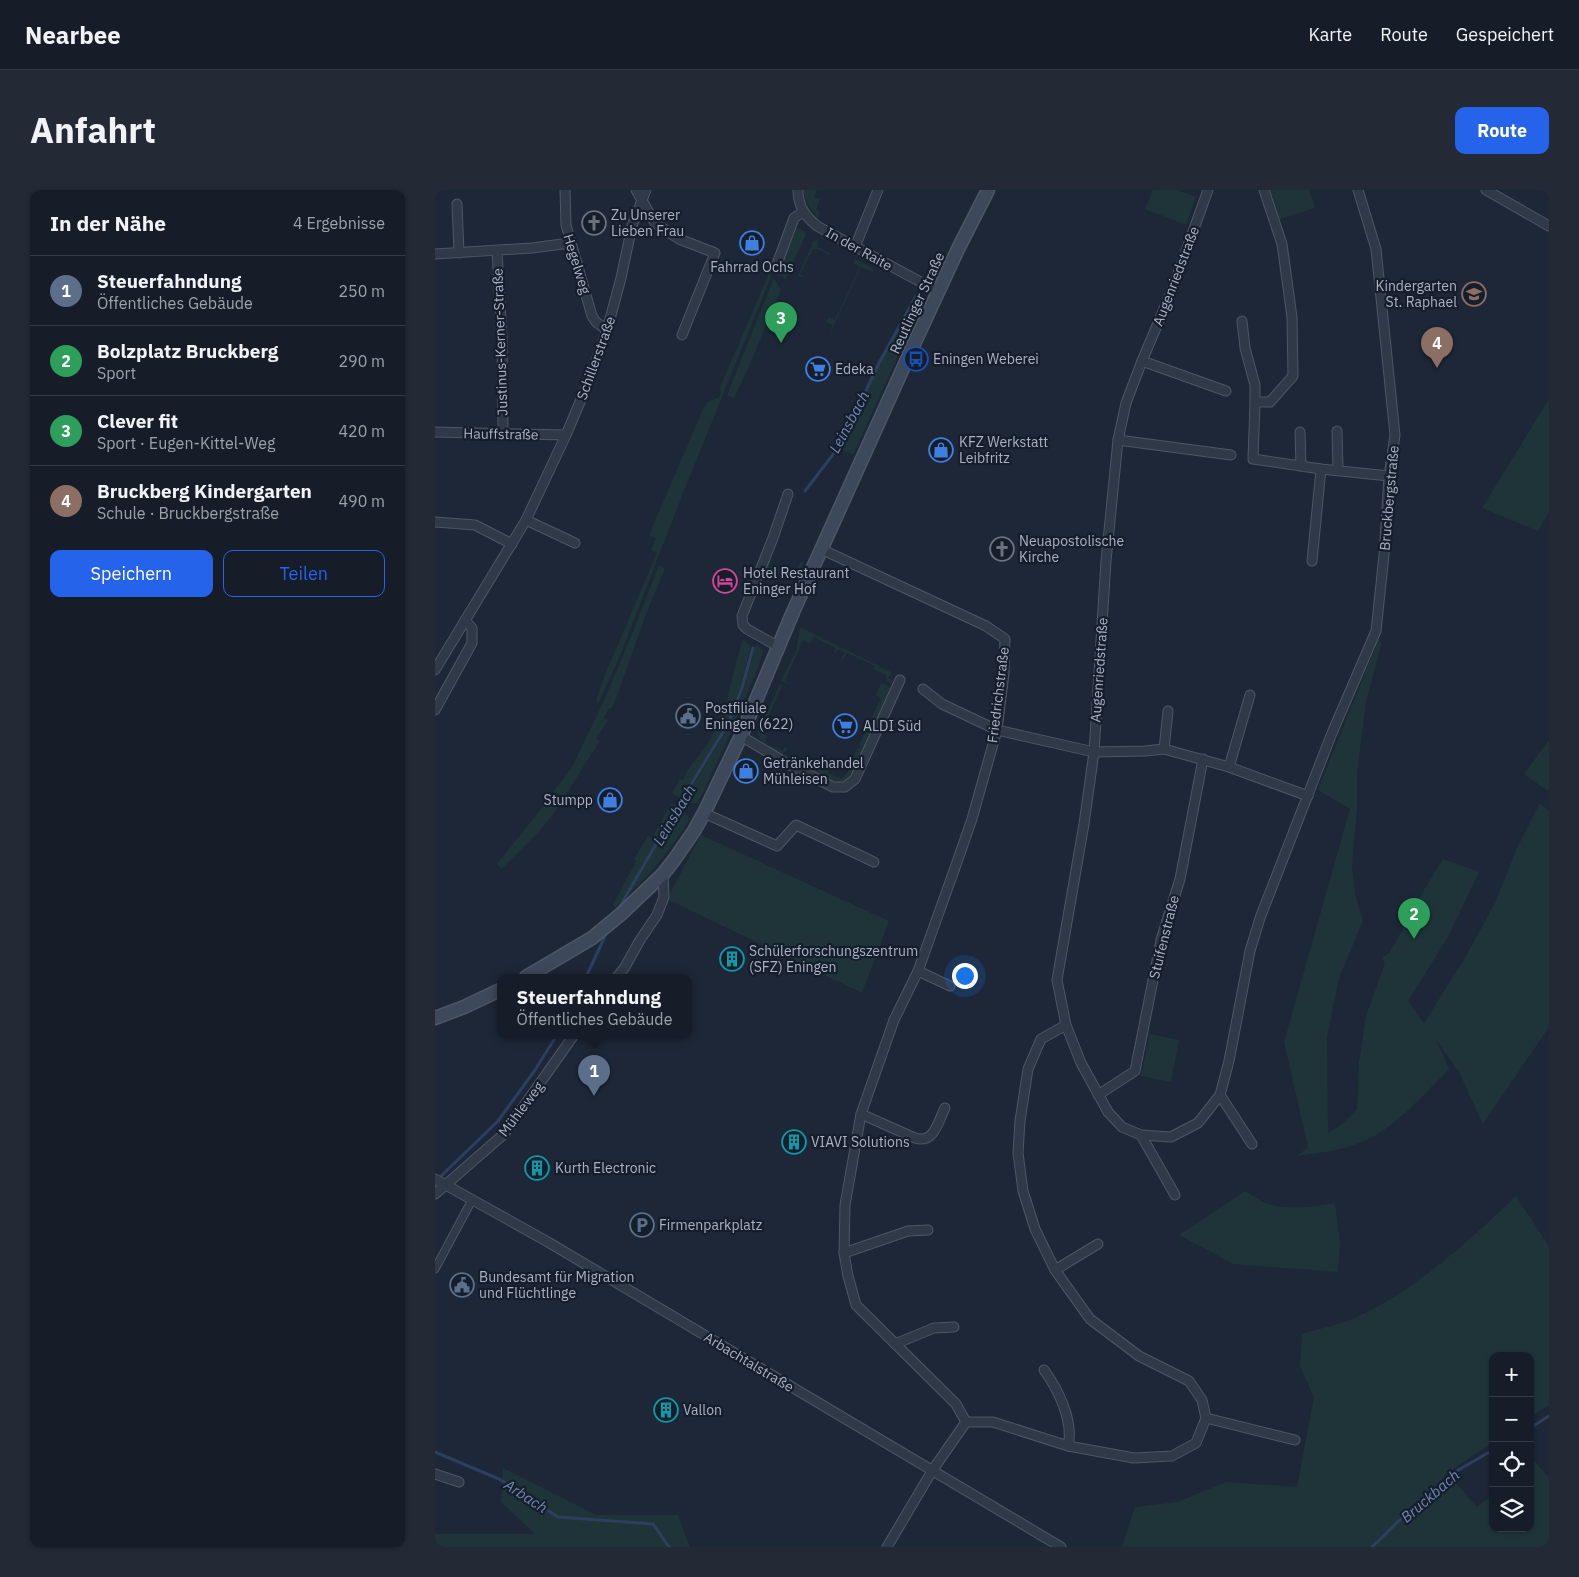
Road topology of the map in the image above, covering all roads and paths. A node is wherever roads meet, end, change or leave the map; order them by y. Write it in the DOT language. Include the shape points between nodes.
graph roads {
  1 [pos="565,190"];
  2 [pos="636,190"];
  3 [pos="646,190"];
  4 [pos="798,190"];
  5 [pos="878,190"];
  6 [pos="988,190"];
  7 [pos="1209,190"];
  8 [pos="1264,190"];
  9 [pos="1358,190"];
  10 [pos="1486,190"];
  11 [pos="642,200"];
  12 [pos="457,204"];
  13 [pos="803,212"];
  14 [pos="1549,226"];
  15 [pos="570,243"];
  16 [pos="855,247"];
  17 [pos="497,251"];
  18 [pos="459,253"];
  19 [pos="435,254"];
  20 [pos="777,264"];
  21 [pos="939,292"];
  22 [pos="1242,321"];
  23 [pos="607,330"];
  24 [pos="682,336"];
  25 [pos="1142,361"];
  26 [pos="1226,392"];
  27 [pos="1255,402"];
  28 [pos="1337,431"];
  29 [pos="435,432"];
  30 [pos="1300,432"];
  31 [pos="503,434"];
  32 [pos="566,435"];
  33 [pos="1118,440"];
  34 [pos="1231,455"];
  35 [pos="1301,466"];
  36 [pos="1321,469"];
  37 [pos="1338,470"];
  38 [pos="1389,476"];
  39 [pos="788,494"];
  40 [pos="526,520"];
  41 [pos="435,522"];
  42 [pos="575,543"];
  43 [pos="512,544"];
  44 [pos="823,550"];
  45 [pos="1312,560"];
  46 [pos="465,620"];
  47 [pos="779,647"];
  48 [pos="435,670"];
  49 [pos="900,680"];
  50 [pos="923,689"];
  51 [pos="1250,694"];
  52 [pos="435,710"];
  53 [pos="1168,711"];
  54 [pos="997,730"];
  55 [pos="741,736"];
  56 [pos="1163,749"];
  57 [pos="1094,752"];
  58 [pos="1203,759"];
  59 [pos="1229,767"];
  60 [pos="1308,796"];
  61 [pos="704,813"];
  62 [pos="873,862"];
  63 [pos="663,874"];
  64 [pos="918,971"];
  65 [pos="531,974"];
  66 [pos="620,974"];
  67 [pos="951,986"];
  68 [pos="497,991"];
  69 [pos="435,1018"];
  70 [pos="1066,1025"];
  71 [pos="571,1039"];
  72 [pos="1097,1095"];
  73 [pos="1220,1095"];
  74 [pos="945,1108"];
  75 [pos="861,1114"];
  76 [pos="1141,1135"];
  77 [pos="1252,1144"];
  78 [pos="435,1179"];
  79 [pos="445,1184"];
  80 [pos="435,1194"];
  81 [pos="1175,1195"];
  82 [pos="472,1200"];
  83 [pos="928,1230"];
  84 [pos="1098,1244"];
  85 [pos="844,1253"];
  86 [pos="435,1269"];
  87 [pos="1055,1270"];
  88 [pos="954,1327"];
  89 [pos="895,1344"];
  90 [pos="1043,1370"];
  91 [pos="1206,1418"];
  92 [pos="966,1422"];
  93 [pos="1295,1440"];
  94 [pos="1068,1446"];
  95 [pos="932,1471"];
  96 [pos="435,1474"];
  97 [pos="459,1482"];
  98 [pos="887,1547"];
  99 [pos="1061,1547"];
  1 -- 15 [label="street, Hegelweg" via="565,218"];
  2 -- 11 [label="street"];
  3 -- 11 [label="street, Schillerstraße"];
  4 -- 13 [label="street"];
  5 -- 16 [label="street"];
  6 -- 21 [label="main road, Reutlinger Straße"];
  7 -- 25 [label="street, Augenriedstraße"];
  8 -- 27 [label="street" via="1281,244 1292,317 1293,376 1270,402"];
  9 -- 38 [label="street, Bruckbergstraße" via="1376,249 1392,392 1395,435"];
  10 -- 14 [label="street"];
  11 -- 23 [label="street, Schillerstraße" via="632,226"];
  11 -- 24 [label="street" via="655,223 679,239 715,253"];
  12 -- 18 [label="street"];
  13 -- 16 [label="street, In der Raite" via="817,226"];
  13 -- 20 [label="street" via="795,218"];
  15 -- 17 [label="street"];
  15 -- 23 [label="street, Hegelweg" via="592,316"];
  16 -- 21 [label="street, In der Raite"];
  17 -- 18 [label="street"];
  17 -- 31 [label="street, Justinus-Kerner-Straße"];
  18 -- 19 [label="street"];
  21 -- 44 [label="main road, Reutlinger Straße"];
  22 -- 27 [label="street" via="1255,385"];
  23 -- 32 [label="street, Schillerstraße"];
  25 -- 26 [label="street"];
  25 -- 33 [label="street, Augenriedstraße" via="1126,403"];
  27 -- 35 [label="street" via="1253,459"];
  28 -- 37 [label="street"];
  29 -- 31 [label="street, Hauffstraße"];
  30 -- 35 [label="street"];
  31 -- 32 [label="street, Hauffstraße"];
  32 -- 40 [label="street, Schillerstraße"];
  33 -- 34 [label="street"];
  33 -- 57 [label="street, Augenriedstraße" via="1106,561"];
  35 -- 36 [label="street"];
  36 -- 37 [label="street"];
  36 -- 45 [label="street"];
  37 -- 38 [label="street"];
  38 -- 60 [label="street, Bruckbergstraße" via="1376,631"];
  39 -- 47 [label="street" via="742,616 747,629"];
  40 -- 42 [label="street"];
  40 -- 43 [label="street, Schillerstraße"];
  41 -- 43 [label="street" via="475,525"];
  43 -- 46 [label="street, Schillerstraße"];
  44 -- 47 [label="main road, Reutlinger Straße"];
  44 -- 54 [label="street, Friedrichstraße" via="987,626 1005,639"];
  46 -- 48 [label="street, Schillerstraße"];
  46 -- 52 [label="street" via="472,628 472,643"];
  47 -- 55 [label="main road, Reutlinger Straße"];
  49 -- 55 [label="street" via="855,779 845,787 833,787 779,760"];
  50 -- 54 [label="street" via="942,704"];
  51 -- 59 [label="street"];
  53 -- 56 [label="street"];
  54 -- 57 [label="street"];
  54 -- 64 [label="street, Friedrichstraße" via="972,819"];
  55 -- 61 [label="main road, Reutlinger Straße"];
  56 -- 57 [label="street"];
  56 -- 58 [label="street"];
  57 -- 70 [label="street, Augenriedstraße" via="1057,980"];
  58 -- 59 [label="street"];
  58 -- 72 [label="street, Stuifenstraße" via="1180,879 1161,940 1135,1071"];
  59 -- 60 [label="street"];
  60 -- 73 [label="street, Augenriedstraße" via="1260,918"];
  61 -- 62 [label="street" via="777,846 796,825"];
  61 -- 63 [label="main road, Reutlinger Straße"];
  63 -- 65 [label="main road, Reutlinger Straße" via="592,938"];
  63 -- 66 [label="street" via="664,897 657,915"];
  64 -- 67 [label="street"];
  64 -- 75 [label="street, Friedrichstraße" via="895,1020"];
  68 -- 69 [label="main road"];
  70 -- 72 [label="street, Augenriedstraße"];
  70 -- 87 [label="street" via="1041,1039 1028,1069 1018,1153 1023,1191 1035,1229"];
  71 -- 79 [label="street, Mühleweg" via="504,1134"];
  72 -- 76 [label="street, Augenriedstraße" via="1122,1127"];
  73 -- 76 [label="street, Augenriedstraße" via="1198,1123 1171,1137"];
  73 -- 77 [label="street"];
  74 -- 75 [label="street" via="931,1136 925,1140"];
  75 -- 85 [label="street, Friedrichstraße" via="845,1205"];
  76 -- 81 [label="street"];
  78 -- 79 [label="street, Arbachtalstraße"];
  79 -- 80 [label="street, Mühleweg"];
  79 -- 82 [label="street, Arbachtalstraße"];
  82 -- 86 [label="street"];
  82 -- 95 [label="street, Arbachtalstraße"];
  83 -- 85 [label="street" via="908,1231"];
  84 -- 87 [label="street"];
  85 -- 89 [label="street, Friedrichstraße" via="856,1304"];
  87 -- 91 [label="street" via="1090,1319 1139,1356 1189,1381 1202,1400"];
  88 -- 89 [label="street" via="934,1328"];
  89 -- 92 [label="street, Friedrichstraße" via="956,1404"];
  90 -- 94 [label="street" via="1055,1385 1069,1426"];
  91 -- 93 [label="street"];
  91 -- 94 [label="street" via="1196,1443 1172,1456 1134,1458"];
  92 -- 94 [label="street" via="993,1422"];
  92 -- 95 [label="street"];
  95 -- 98 [label="street"];
  95 -- 99 [label="street, Arbachtalstraße"];
  96 -- 97 [label="street"];
}
